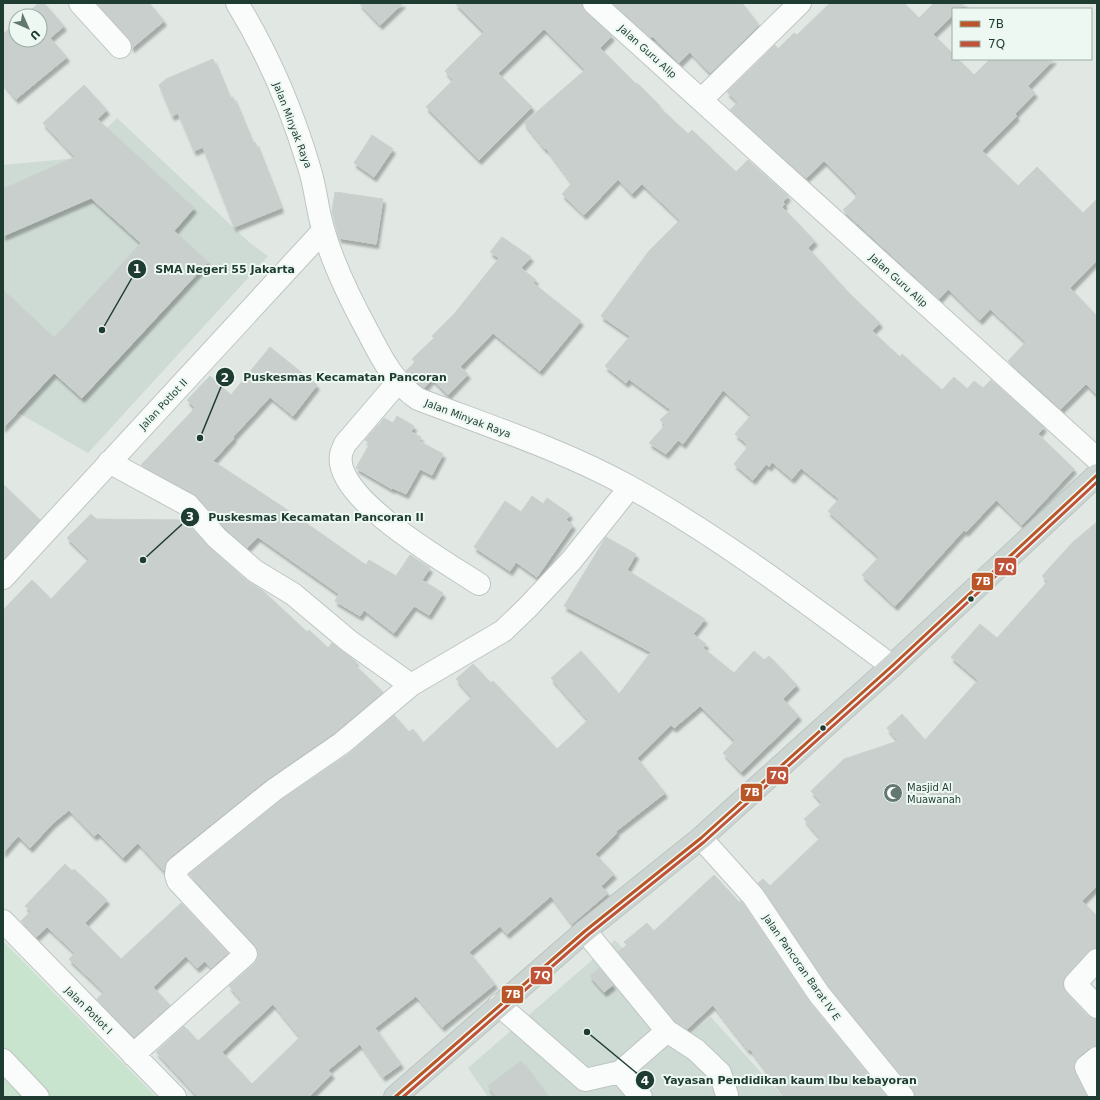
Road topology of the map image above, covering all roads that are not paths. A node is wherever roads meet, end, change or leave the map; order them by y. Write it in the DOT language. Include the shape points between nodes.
graph roads {
  1 [pos="80,3"];
  2 [pos="237,3"];
  3 [pos="594,3"];
  4 [pos="800,3"];
  5 [pos="120,47"];
  6 [pos="701,100"];
  7 [pos="323,231"];
  8 [pos="398,382"];
  9 [pos="1097,460"];
  10 [pos="109,462"];
  11 [pos="1097,476"];
  12 [pos="630,487"];
  13 [pos="3,578"];
  14 [pos="479,584"];
  15 [pos="892,666"];
  16 [pos="411,685"];
  17 [pos="701,838"];
  18 [pos="3,921"];
  19 [pos="585,931"];
  20 [pos="1097,960"];
  21 [pos="499,1006"];
  22 [pos="1097,1007"];
  23 [pos="667,1031"];
  24 [pos="133,1055"];
  25 [pos="1097,1058"];
  26 [pos="3,1060"];
  27 [pos="620,1072"];
  28 [pos="1097,1089"];
  29 [pos="38,1097"];
  30 [pos="175,1097"];
  31 [pos="395,1097"];
  32 [pos="641,1097"];
  33 [pos="726,1097"];
  34 [pos="903,1097"];
  1 -- 5 [label="street"];
  2 -- 7 [label="street, Jalan Minyak Raya" via="257,36 295,124 310,168"];
  3 -- 6 [label="street, Jalan Guru Alip"];
  4 -- 6 [label="street"];
  6 -- 9 [label="street, Jalan Guru Alip"];
  7 -- 8 [label="street, Jalan Minyak Raya" via="344,288 384,362"];
  7 -- 10 [label="street, Jalan Potlot II"];
  8 -- 12 [label="street, Jalan Minyak Raya" via="418,399 569,457"];
  8 -- 14 [label="street" via="345,444 340,456 342,469 364,502 385,521"];
  10 -- 13 [label="street, Jalan Potlot II"];
  10 -- 16 [label="street" via="188,505 217,538 255,571 293,594 349,641"];
  11 -- 15 [label="main road"];
  12 -- 15 [label="street, Jalan Minyak Raya" via="753,563"];
  12 -- 16 [label="street" via="571,561 503,631"];
  15 -- 17 [label="main road"];
  16 -- 24 [label="street" via="342,743 274,790 177,868 178,880 246,954"];
  17 -- 19 [label="main road"];
  17 -- 34 [label="street, Jalan Pancoran Barat IV E" via="753,896 819,994"];
  18 -- 24 [label="street, Jalan Potlot I"];
  19 -- 21 [label="main road"];
  19 -- 23 [label="street"];
  20 -- 22 [label="street" via="1075,984"];
  21 -- 27 [label="street" via="585,1080"];
  21 -- 31 [label="main road"];
  23 -- 27 [label="street"];
  23 -- 33 [label="street" via="696,1050 720,1074"];
  24 -- 30 [label="street, Jalan Potlot I"];
  25 -- 28 [label="street" via="1086,1066"];
  26 -- 29 [label="street"];
  27 -- 32 [label="street"];
}
